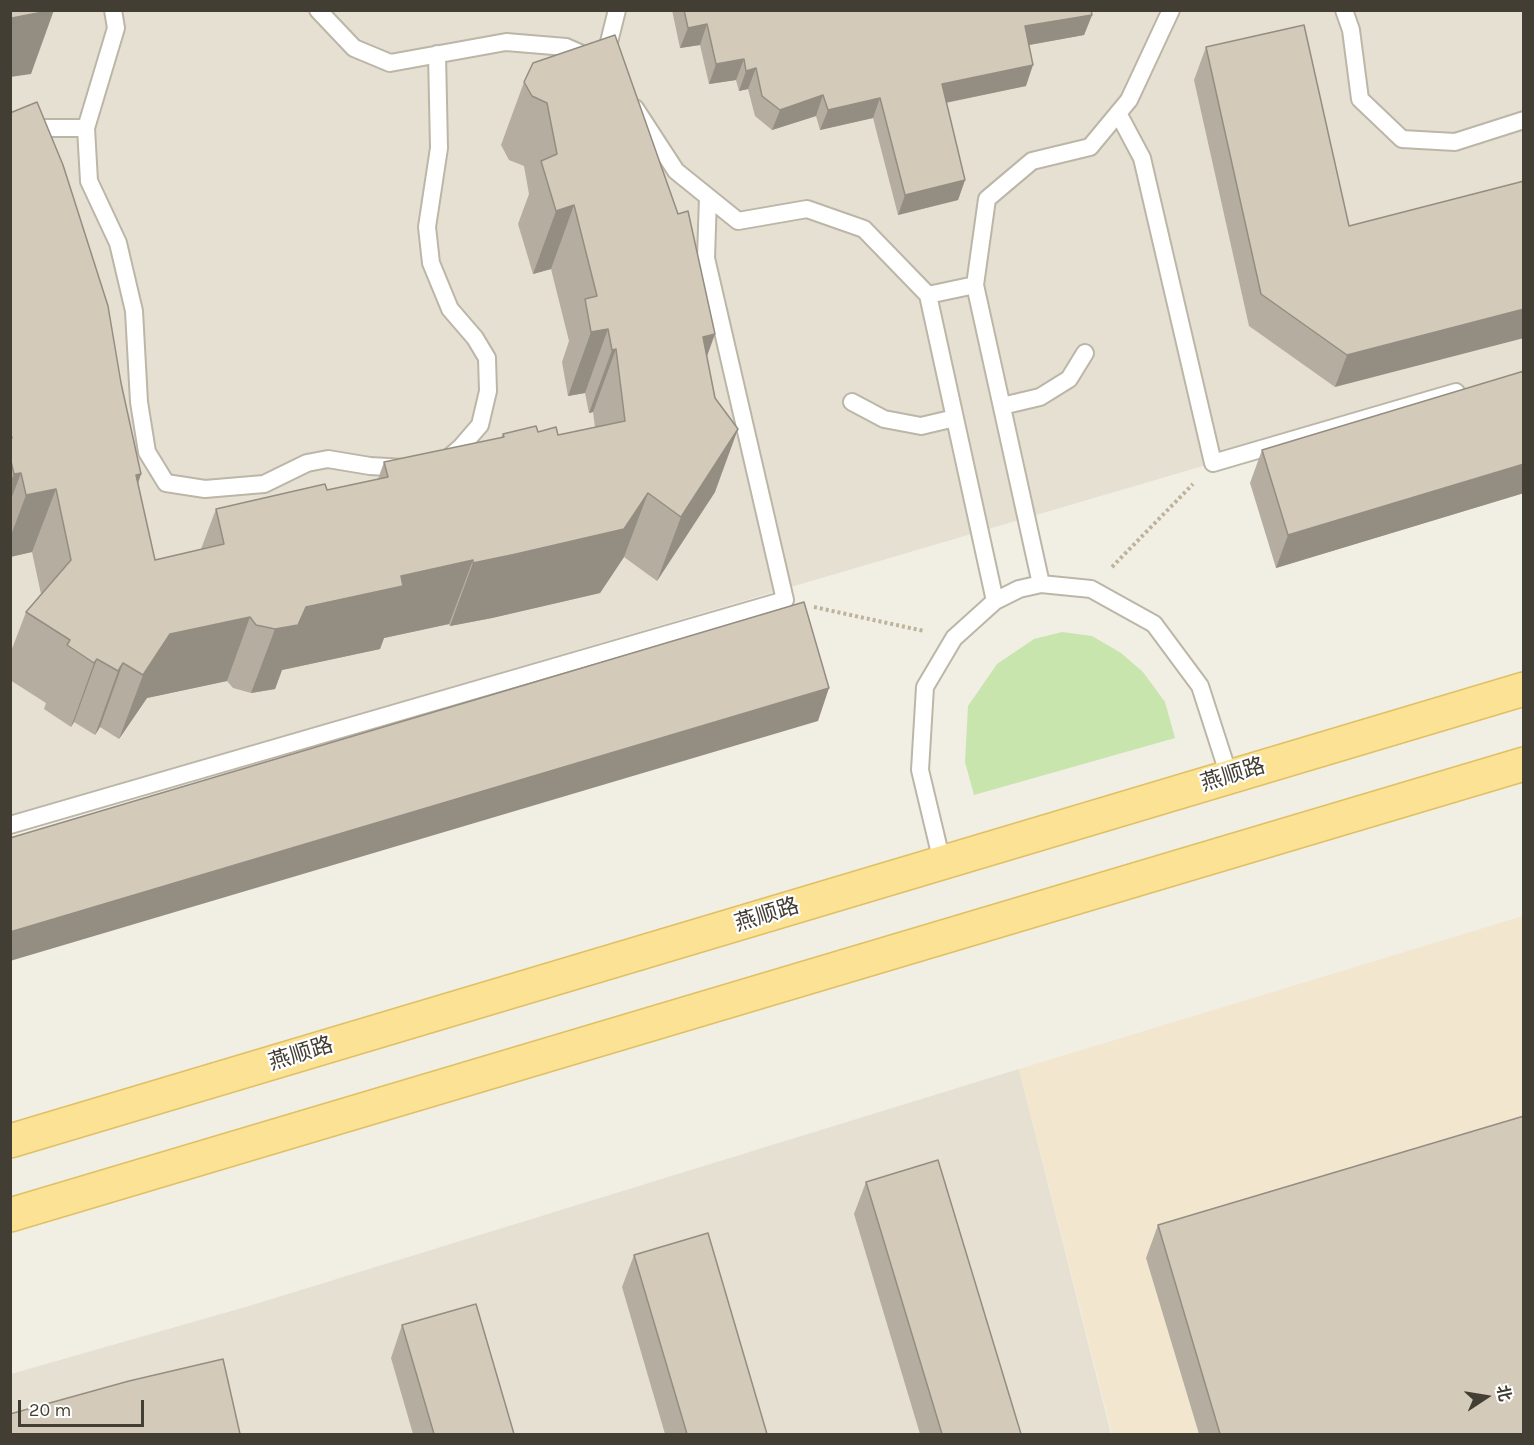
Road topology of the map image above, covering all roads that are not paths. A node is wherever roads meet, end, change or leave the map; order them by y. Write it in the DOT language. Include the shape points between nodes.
graph roads {
  1 [pos="112,10"];
  2 [pos="318,10"];
  3 [pos="617,10"];
  4 [pos="1171,10"];
  5 [pos="1344,10"];
  6 [pos="437,54"];
  7 [pos="623,91"];
  8 [pos="1118,114"];
  9 [pos="1524,120"];
  10 [pos="10,128"];
  11 [pos="86,128"];
  12 [pos="708,197"];
  13 [pos="975,285"];
  14 [pos="928,296"];
  15 [pos="1085,353"];
  16 [pos="1466,389"];
  17 [pos="852,402"];
  18 [pos="1002,406"];
  19 [pos="955,418"];
  20 [pos="1041,584"];
  21 [pos="995,601"];
  22 [pos="1524,688"];
  23 [pos="1524,764"];
  24 [pos="1229,777"];
  25 [pos="10,825"];
  26 [pos="942,862"];
  27 [pos="10,1141"];
  28 [pos="10,1215"];
  1 -- 11 [label="lane" via="116,28"];
  2 -- 6 [label="lane" via="354,48 390,63"];
  3 -- 6 [label="lane" via="607,69 566,47 506,42"];
  4 -- 8 [label="lane"];
  5 -- 9 [label="lane" via="1351,30 1360,99 1402,139 1455,142"];
  6 -- 11 [label="lane" via="439,148 427,227 431,263 450,309 487,358 488,391 480,425 438,467 370,466 328,459 307,463 264,484 205,489 166,483 147,452 134,310 118,243 89,181"];
  7 -- 12 [label="lane" via="676,171"];
  8 -- 13 [label="lane" via="1090,147 1032,162 987,199"];
  8 -- 16 [label="lane" via="1142,158 1213,463"];
  10 -- 11 [label="lane"];
  12 -- 14 [label="lane" via="738,220 807,209 864,229"];
  12 -- 25 [label="lane" via="706,258 785,600"];
  13 -- 14 [label="lane"];
  13 -- 18 [label="lane"];
  14 -- 19 [label="lane"];
  15 -- 18 [label="lane" via="1069,378 1040,397"];
  17 -- 19 [label="lane" via="884,419 921,426"];
  18 -- 20 [label="lane"];
  19 -- 21 [label="lane"];
  20 -- 21 [label="lane"];
  20 -- 24 [label="lane" via="1091,589 1154,624 1200,686"];
  21 -- 26 [label="lane" via="954,638 925,687 920,770"];
  22 -- 24 [label="main road, 燕顺路"];
  23 -- 28 [label="main road"];
  24 -- 26 [label="main road, 燕顺路"];
  26 -- 27 [label="main road, 燕顺路"];
}
